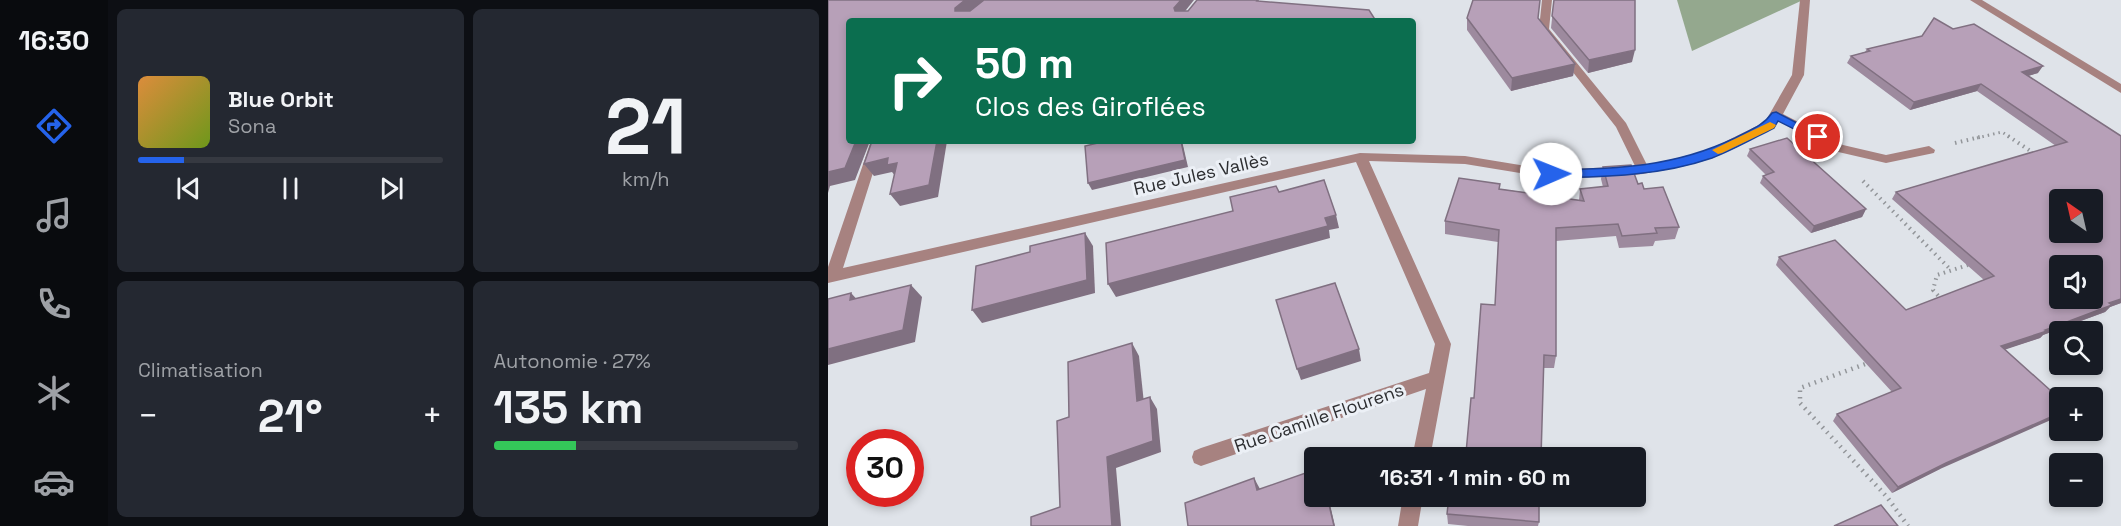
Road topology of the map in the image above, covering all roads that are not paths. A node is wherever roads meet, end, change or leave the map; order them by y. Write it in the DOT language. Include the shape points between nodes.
graph roads {
  1 [pos="1547,0"];
  2 [pos="1805,0"];
  3 [pos="1975,0"];
  4 [pos="2121,89"];
  5 [pos="1776,115"];
  6 [pos="876,144"];
  7 [pos="1929,150"];
  8 [pos="1360,157"];
  9 [pos="1643,170"];
  10 [pos="830,276"];
  11 [pos="1437,378"];
  12 [pos="1423,447"];
  13 [pos="1202,458"];
  14 [pos="1411,507"];
  15 [pos="1408,526"];
  1 -- 9 [label="street" via="1544,29 1622,126"];
  2 -- 5 [label="street, Rue Jules Vallès" via="1798,75"];
  3 -- 4 [label="street"];
  5 -- 7 [label="street" via="1839,148 1886,159"];
  5 -- 9 [label="street, Rue Jules Vallès" via="1770,125 1708,155"];
  6 -- 10 [label="street"];
  8 -- 9 [label="street, Rue Jules Vallès" via="1465,160 1551,174"];
  8 -- 10 [label="street, Rue Jules Vallès"];
  8 -- 11 [label="street, Rue Camille Flourens" via="1443,344"];
  11 -- 12 [label="street, Rue Camille Flourens"];
  11 -- 13 [label="street, Rue Camille Flourens"];
  14 -- 15 [label="street"];
}
